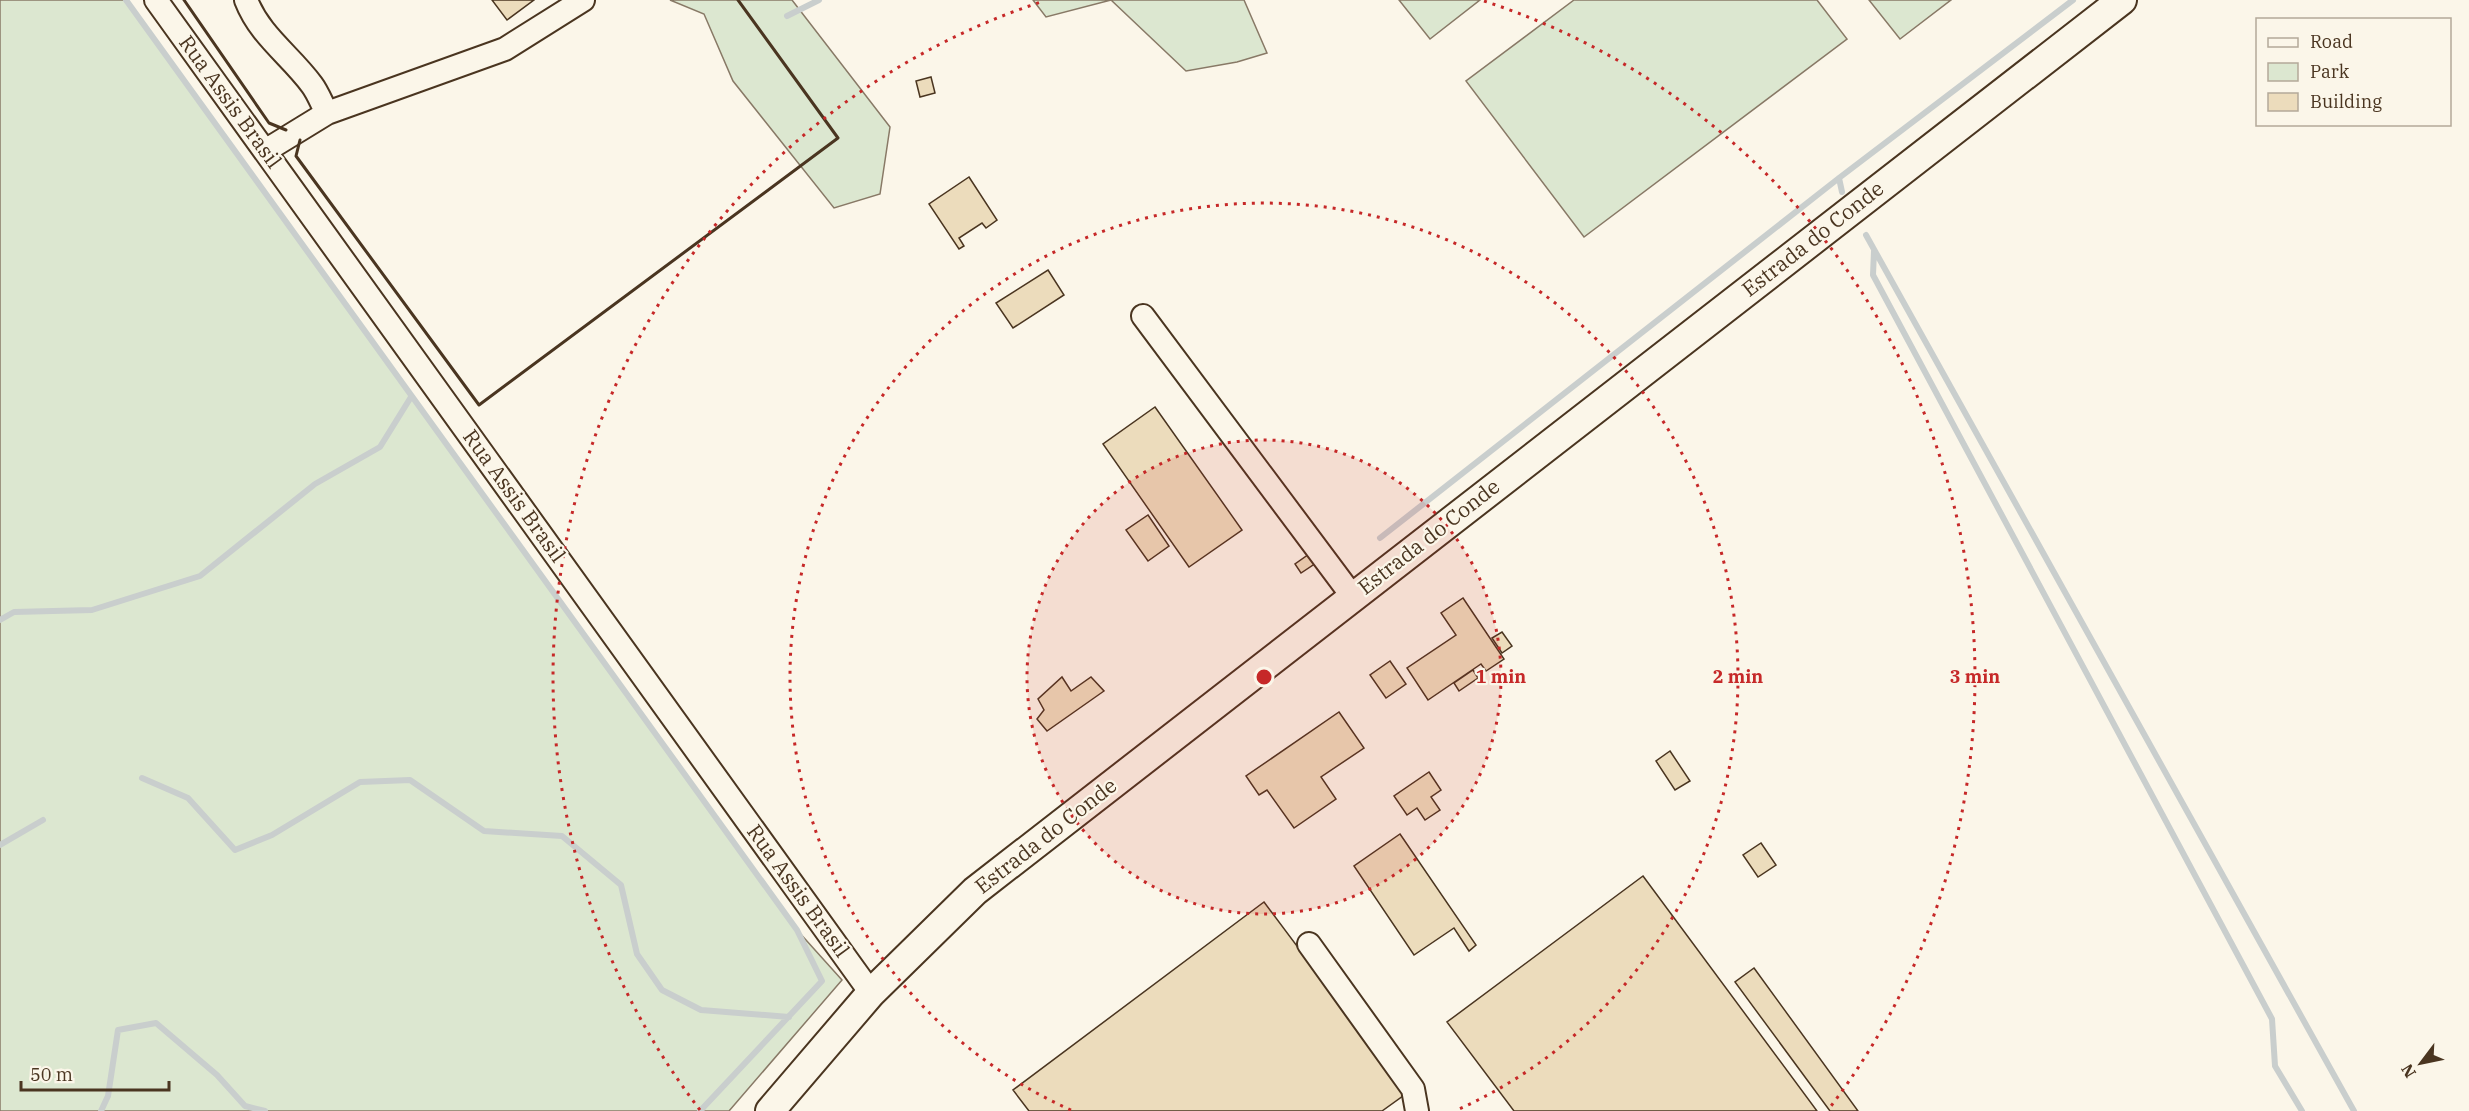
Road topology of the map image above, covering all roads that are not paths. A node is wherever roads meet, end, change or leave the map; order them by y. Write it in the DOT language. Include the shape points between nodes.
graph roads {
  1 [pos="156,0"];
  2 [pos="246,0"];
  3 [pos="583,0"];
  4 [pos="2122,0"];
  5 [pos="327,114"];
  6 [pos="265,151"];
  7 [pos="1143,316"];
  8 [pos="1353,597"];
  9 [pos="1309,944"];
  10 [pos="871,993"];
  11 [pos="770,1111"];
  12 [pos="1417,1111"];
  1 -- 6 [label="street, Rua Assis Brasil"];
  2 -- 5 [label="street" via="252,15 312,85"];
  3 -- 5 [label="street" via="505,49"];
  4 -- 8 [label="main road, Estrada do Conde"];
  5 -- 6 [label="street"];
  6 -- 10 [label="street, Rua Assis Brasil"];
  7 -- 8 [label="street"];
  8 -- 10 [label="main road, Estrada do Conde" via="975,891"];
  9 -- 12 [label="street" via="1413,1089"];
  10 -- 11 [label="main road, Estrada do Conde"];
}
